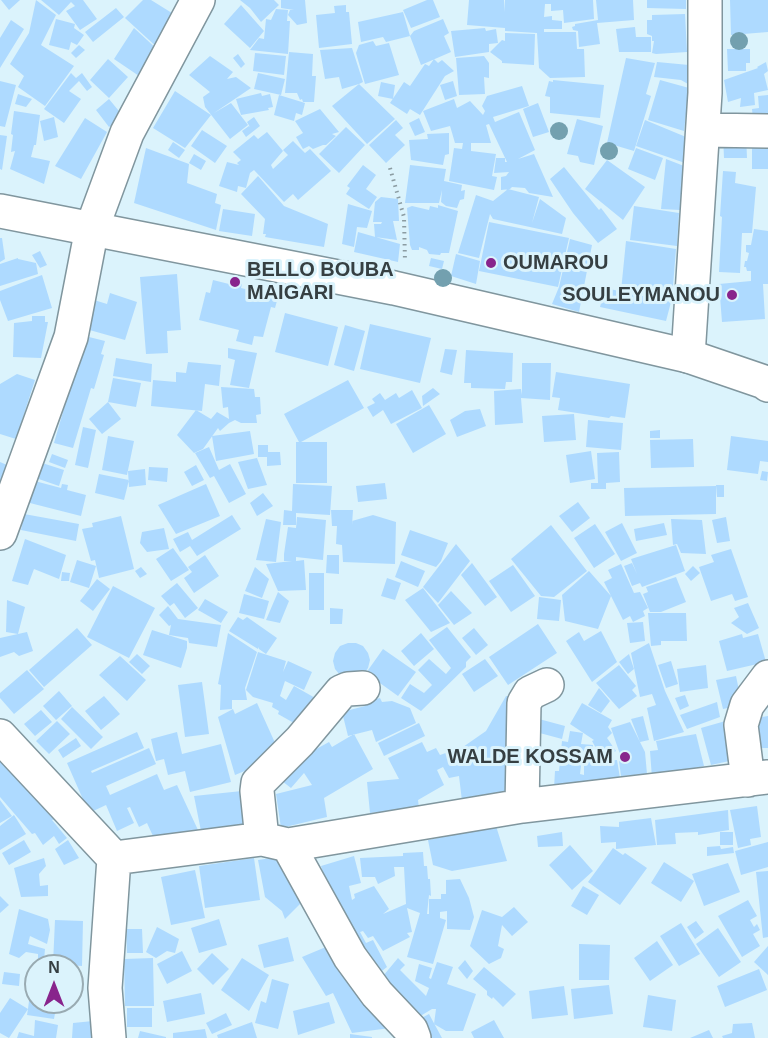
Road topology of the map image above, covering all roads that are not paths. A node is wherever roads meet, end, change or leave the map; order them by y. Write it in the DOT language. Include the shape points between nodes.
graph roads {
  1 [pos="198,0"];
  2 [pos="705,0"];
  3 [pos="703,130"];
  4 [pos="768,130"];
  5 [pos="0,211"];
  6 [pos="92,228"];
  7 [pos="688,356"];
  8 [pos="767,382"];
  9 [pos="0,533"];
  10 [pos="768,677"];
  11 [pos="547,685"];
  12 [pos="363,688"];
  13 [pos="0,736"];
  14 [pos="758,778"];
  15 [pos="522,806"];
  16 [pos="275,842"];
  17 [pos="114,858"];
  18 [pos="109,1038"];
  19 [pos="414,1038"];
  1 -- 6 [label="street" via="127,133"];
  2 -- 3 [label="street"];
  3 -- 4 [label="street"];
  3 -- 7 [label="street"];
  5 -- 6 [label="street"];
  6 -- 7 [label="street" via="399,289"];
  6 -- 9 [label="street" via="71,337"];
  7 -- 8 [label="street"];
  10 -- 14 [label="street" via="747,705 741,725"];
  11 -- 15 [label="street" via="530,693 524,703"];
  12 -- 16 [label="street" via="341,692 258,783 257,791"];
  13 -- 17 [label="street"];
  14 -- 15 [label="street"];
  15 -- 16 [label="street"];
  16 -- 17 [label="street"];
  16 -- 19 [label="street" via="350,957"];
  17 -- 18 [label="street" via="105,988"];
}
